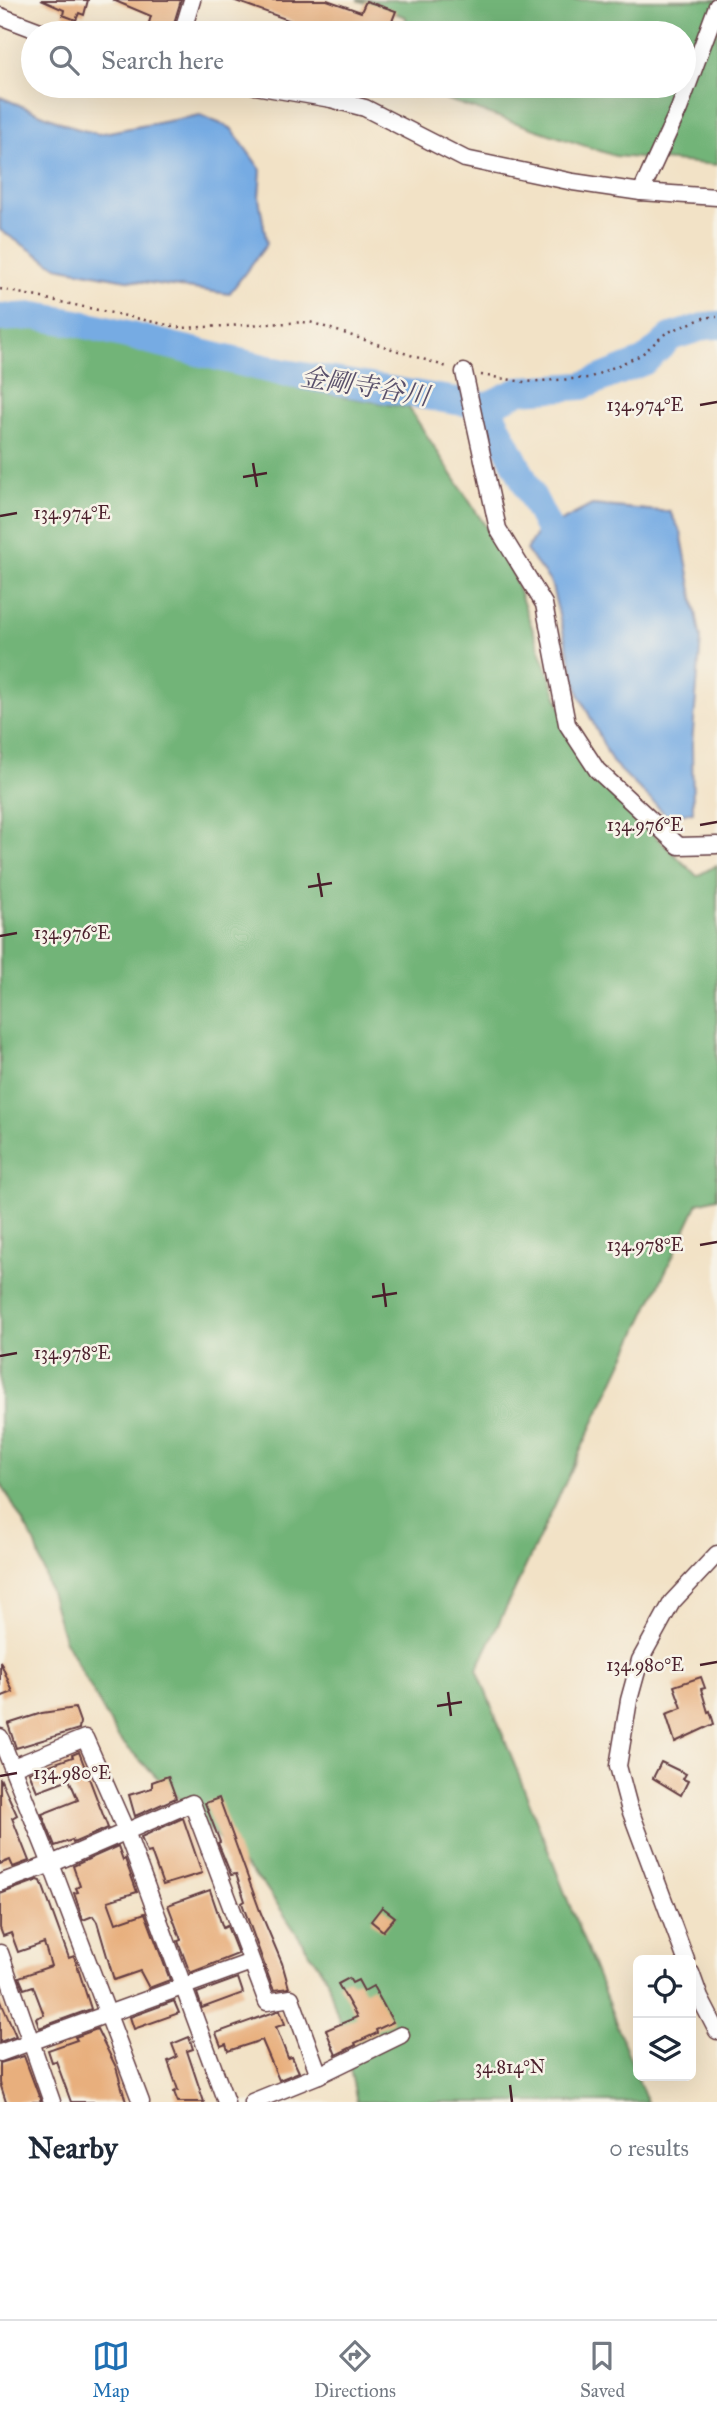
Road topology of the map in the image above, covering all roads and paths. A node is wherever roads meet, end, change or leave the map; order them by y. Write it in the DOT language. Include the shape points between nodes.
graph roads {
  1 [pos="192,0"];
  2 [pos="717,6"];
  3 [pos="0,16"];
  4 [pos="186,21"];
  5 [pos="21,24"];
  6 [pos="696,63"];
  7 [pos="325,98"];
  8 [pos="683,98"];
  9 [pos="641,192"];
  10 [pos="717,197"];
  11 [pos="0,289"];
  12 [pos="717,317"];
  13 [pos="464,372"];
  14 [pos="717,845"];
  15 [pos="717,1554"];
  16 [pos="0,1737"];
  17 [pos="13,1768"];
  18 [pos="126,1831"];
  19 [pos="51,1864"];
  20 [pos="0,1883"];
  21 [pos="0,1953"];
  22 [pos="684,1955"];
  23 [pos="251,1962"];
  24 [pos="182,1986"];
  25 [pos="696,1987"];
  26 [pos="108,2012"];
  27 [pos="717,2031"];
  28 [pos="401,2035"];
  29 [pos="31,2042"];
  30 [pos="0,2053"];
  31 [pos="319,2076"];
  32 [pos="52,2102"];
  33 [pos="141,2102"];
  34 [pos="226,2102"];
  35 [pos="252,2102"];
  1 -- 4 [label="street"];
  2 -- 6 [label="street"];
  3 -- 5 [label="street"];
  7 -- 9 [label="street" via="365,108 465,159"];
  8 -- 9 [label="street"];
  9 -- 10 [label="street"];
  11 -- 13 [label="path" via="182,328 310,322"];
  12 -- 13 [label="path" via="666,333 641,355 589,378 524,382"];
  13 -- 14 [label="street" via="498,529 544,604 567,724 597,770 679,845"];
  15 -- 22 [label="street" via="672,1602 640,1660 618,1766"];
  16 -- 17 [label="street"];
  17 -- 18 [label="street" via="85,1738"];
  17 -- 19 [label="street"];
  18 -- 19 [label="street"];
  18 -- 23 [label="street" via="192,1803"];
  18 -- 24 [label="street"];
  19 -- 20 [label="street"];
  19 -- 26 [label="street"];
  21 -- 29 [label="street"];
  23 -- 24 [label="street"];
  23 -- 31 [label="street" via="267,2002 291,1998"];
  24 -- 26 [label="street"];
  24 -- 34 [label="street"];
  25 -- 27 [label="street"];
  26 -- 29 [label="street"];
  26 -- 33 [label="street"];
  28 -- 31 [label="street"];
  29 -- 30 [label="street"];
  29 -- 32 [label="street"];
  31 -- 35 [label="street"];
}
